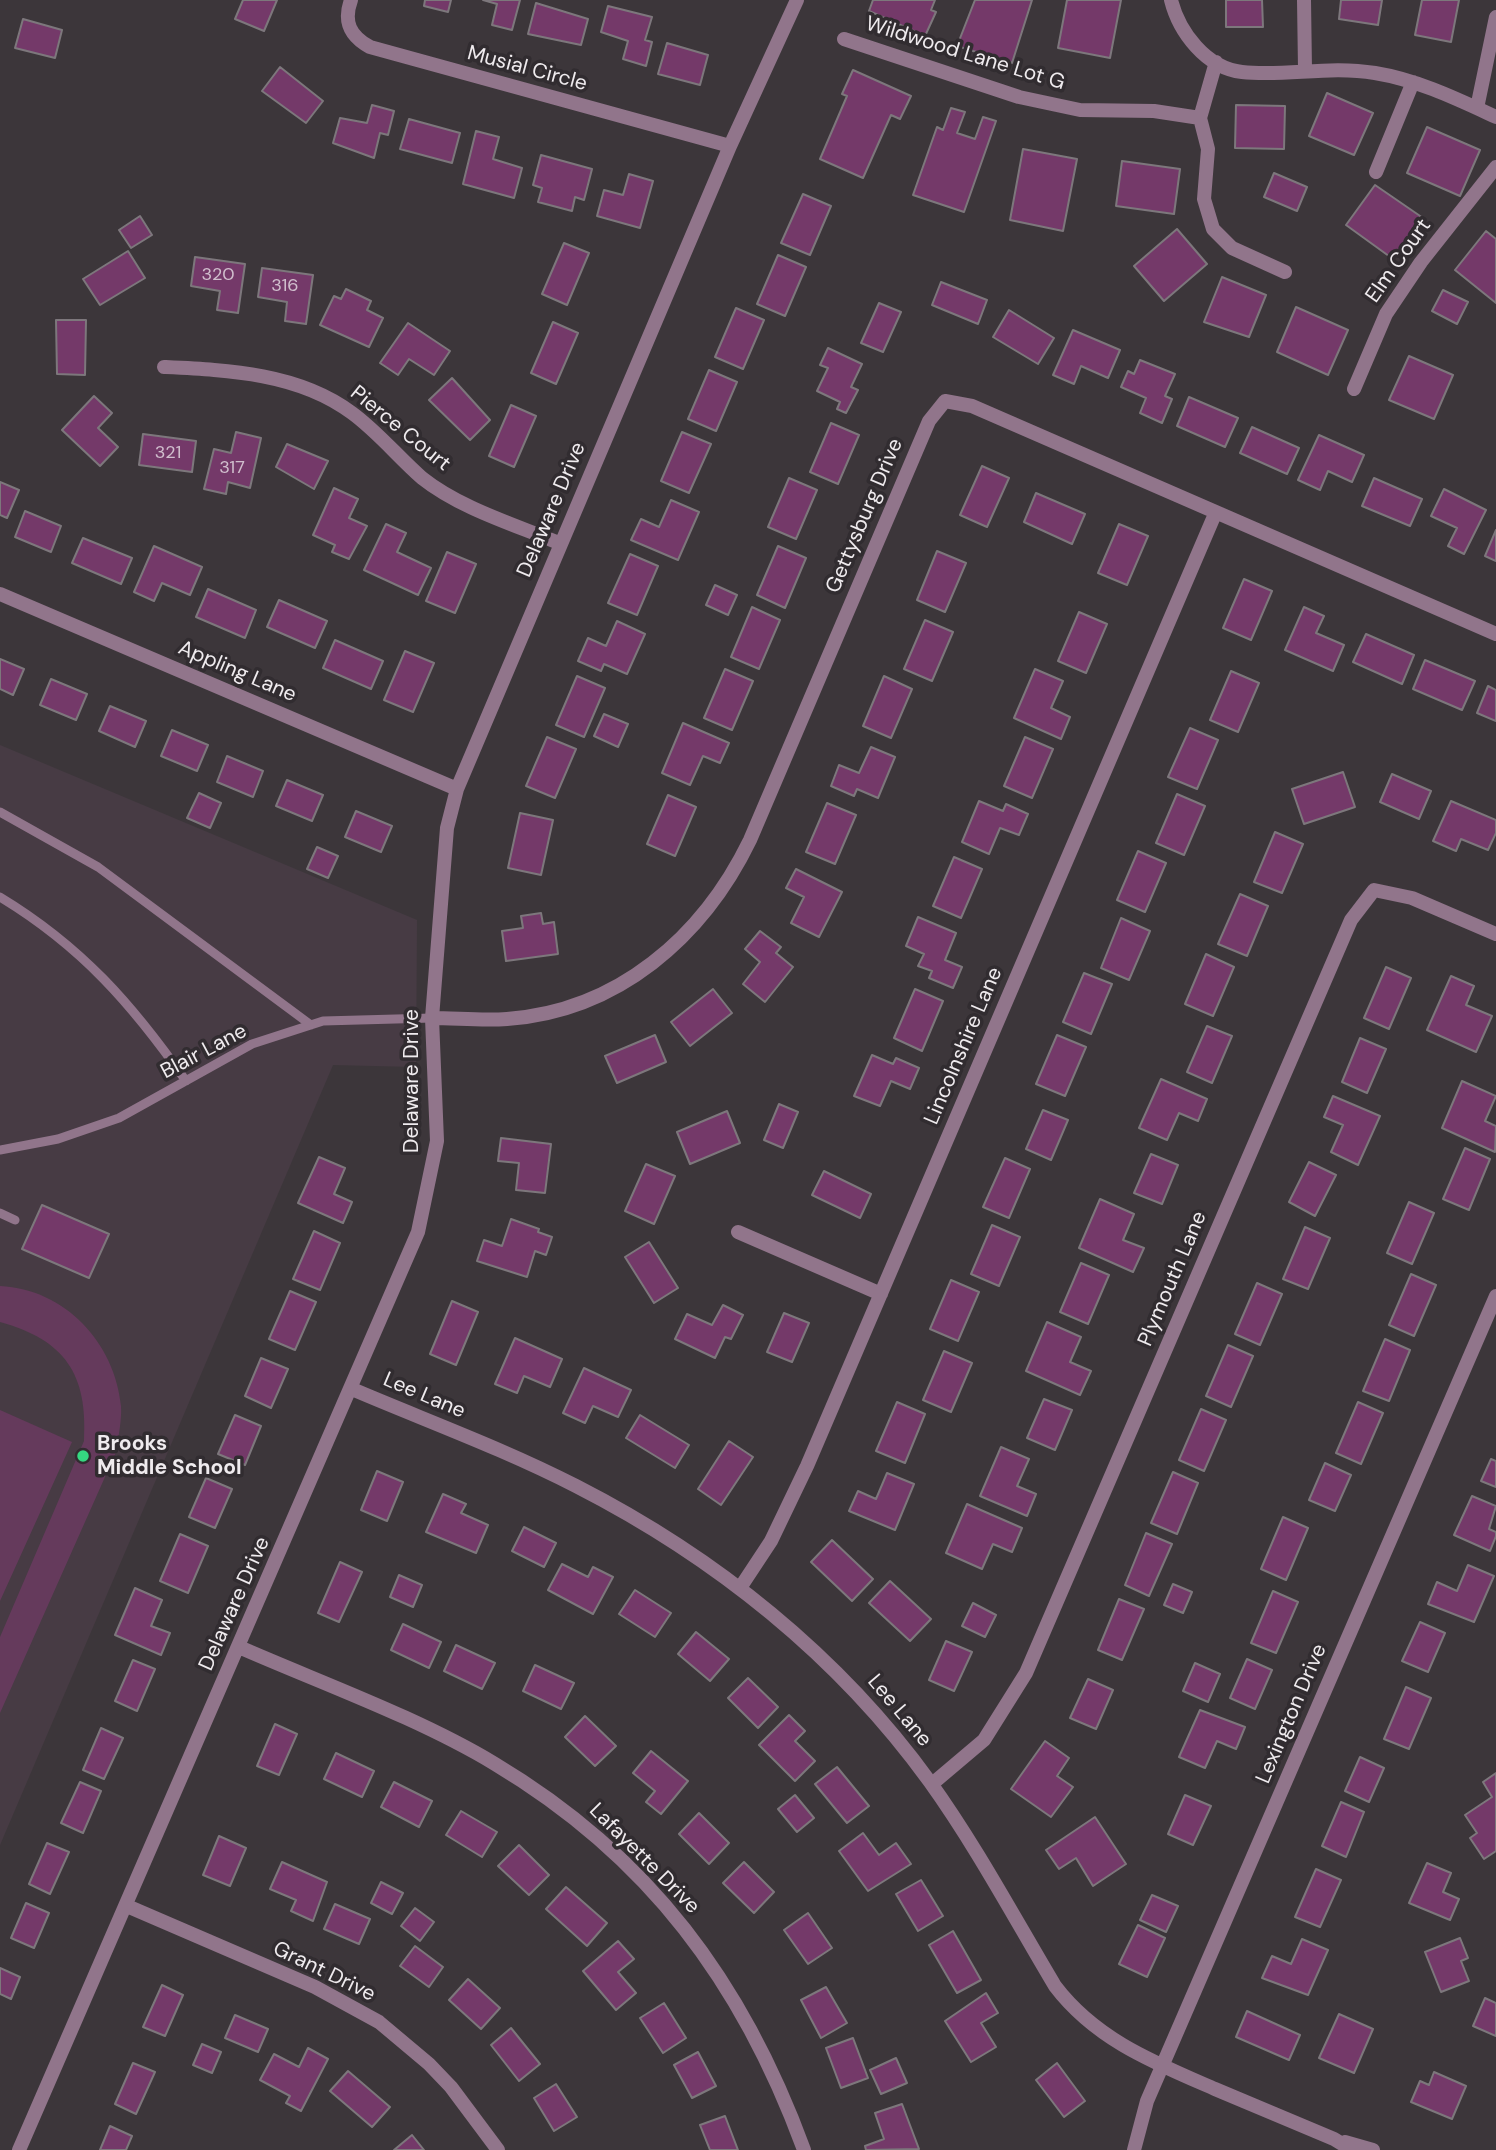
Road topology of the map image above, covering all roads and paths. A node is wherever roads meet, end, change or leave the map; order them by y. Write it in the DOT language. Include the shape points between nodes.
graph roads {
  1 [pos="351,0"];
  2 [pos="797,0"];
  3 [pos="1171,0"];
  4 [pos="1304,0"];
  5 [pos="1496,17"];
  6 [pos="844,39"];
  7 [pos="1216,62"];
  8 [pos="1305,69"];
  9 [pos="1413,82"];
  10 [pos="1477,108"];
  11 [pos="1496,117"];
  12 [pos="1200,118"];
  13 [pos="730,146"];
  14 [pos="1496,167"];
  15 [pos="1376,172"];
  16 [pos="1285,272"];
  17 [pos="164,367"];
  18 [pos="1354,389"];
  19 [pos="1215,514"];
  20 [pos="561,544"];
  21 [pos="0,594"];
  22 [pos="1496,634"];
  23 [pos="457,789"];
  24 [pos="0,812"];
  25 [pos="1,899"];
  26 [pos="1496,934"];
  27 [pos="432,1018"];
  28 [pos="311,1025"];
  29 [pos="186,1081"];
  30 [pos="0,1150"];
  31 [pos="0,1213"];
  32 [pos="15,1220"];
  33 [pos="738,1232"];
  34 [pos="881,1294"];
  35 [pos="1496,1296"];
  36 [pos="352,1389"];
  37 [pos="740,1588"];
  38 [pos="239,1647"];
  39 [pos="932,1784"];
  40 [pos="127,1906"];
  41 [pos="1163,2066"];
  42 [pos="1334,2139"];
  43 [pos="19,2150"];
  44 [pos="498,2150"];
  45 [pos="804,2150"];
  46 [pos="1134,2150"];
  47 [pos="1352,2150"];
  48 [pos="1373,2150"];
  1 -- 13 [label="street, Musial Circle" via="346,17 349,28 370,47"];
  2 -- 13 [label="street, Delaware Drive"];
  3 -- 7 [label="street" via="1190,42"];
  4 -- 8 [label="street"];
  5 -- 10 [label="street"];
  6 -- 12 [label="street, Wildwood Lane Lot G" via="1019,97 1080,110 1154,111"];
  7 -- 8 [label="street" via="1239,72"];
  7 -- 12 [label="street"];
  8 -- 9 [label="street" via="1341,69"];
  9 -- 10 [label="street"];
  9 -- 15 [label="street"];
  10 -- 11 [label="street"];
  12 -- 16 [label="street" via="1208,149 1204,199 1213,229 1232,248"];
  13 -- 20 [label="street, Delaware Drive"];
  14 -- 18 [label="street, Elm Court" via="1386,314"];
  17 -- 20 [label="street, Pierce Court" via="219,370 311,389 353,413 434,485 458,500"];
  19 -- 22 [label="street, Gettysburg Drive"];
  19 -- 27 [label="street, Gettysburg Drive" via="972,405 945,401 929,421 745,849 719,896 698,922 647,969 586,1001 508,1019"];
  19 -- 34 [label="street, Lincolnshire Lane"];
  20 -- 23 [label="street, Delaware Drive"];
  21 -- 23 [label="street, Appling Lane"];
  23 -- 27 [label="street, Delaware Drive" via="447,828"];
  24 -- 28 [label="lane" via="98,867"];
  25 -- 29 [label="lane" via="42,923 99,971 143,1020"];
  26 -- 39 [label="street, Plymouth Lane" via="1412,898 1374,890 1351,920 1026,1672 984,1740"];
  27 -- 28 [label="lane, Blair Lane" via="365,1017"];
  27 -- 36 [label="street, Delaware Drive" via="436,1141 429,1191 418,1231"];
  28 -- 29 [label="lane, Blair Lane" via="252,1044"];
  29 -- 30 [label="lane, Blair Lane" via="119,1118 58,1139"];
  31 -- 32 [label="lane"];
  33 -- 34 [label="street"];
  34 -- 37 [label="street, Lincolnshire Lane" via="788,1507"];
  35 -- 41 [label="street, Lexington Drive"];
  36 -- 37 [label="street, Lee Lane" via="586,1491 656,1530"];
  36 -- 38 [label="street, Delaware Drive"];
  37 -- 39 [label="street, Lee Lane" via="830,1664"];
  38 -- 40 [label="street, Delaware Drive"];
  38 -- 45 [label="street, Lafayette Drive" via="483,1757 542,1794 603,1842 668,1908 730,1992 770,2065"];
  39 -- 41 [label="street, Lee Lane" via="1067,2001 1114,2042"];
  40 -- 43 [label="street, Delaware Drive"];
  40 -- 44 [label="street, Grant Drive" via="315,1987 379,2022 451,2087"];
  41 -- 42 [label="street, Lee Lane"];
  41 -- 46 [label="street, Lexington Drive" via="1147,2101"];
  42 -- 47 [label="street, Lee Lane"];
  42 -- 48 [label="street, Lee Lane"];
}
